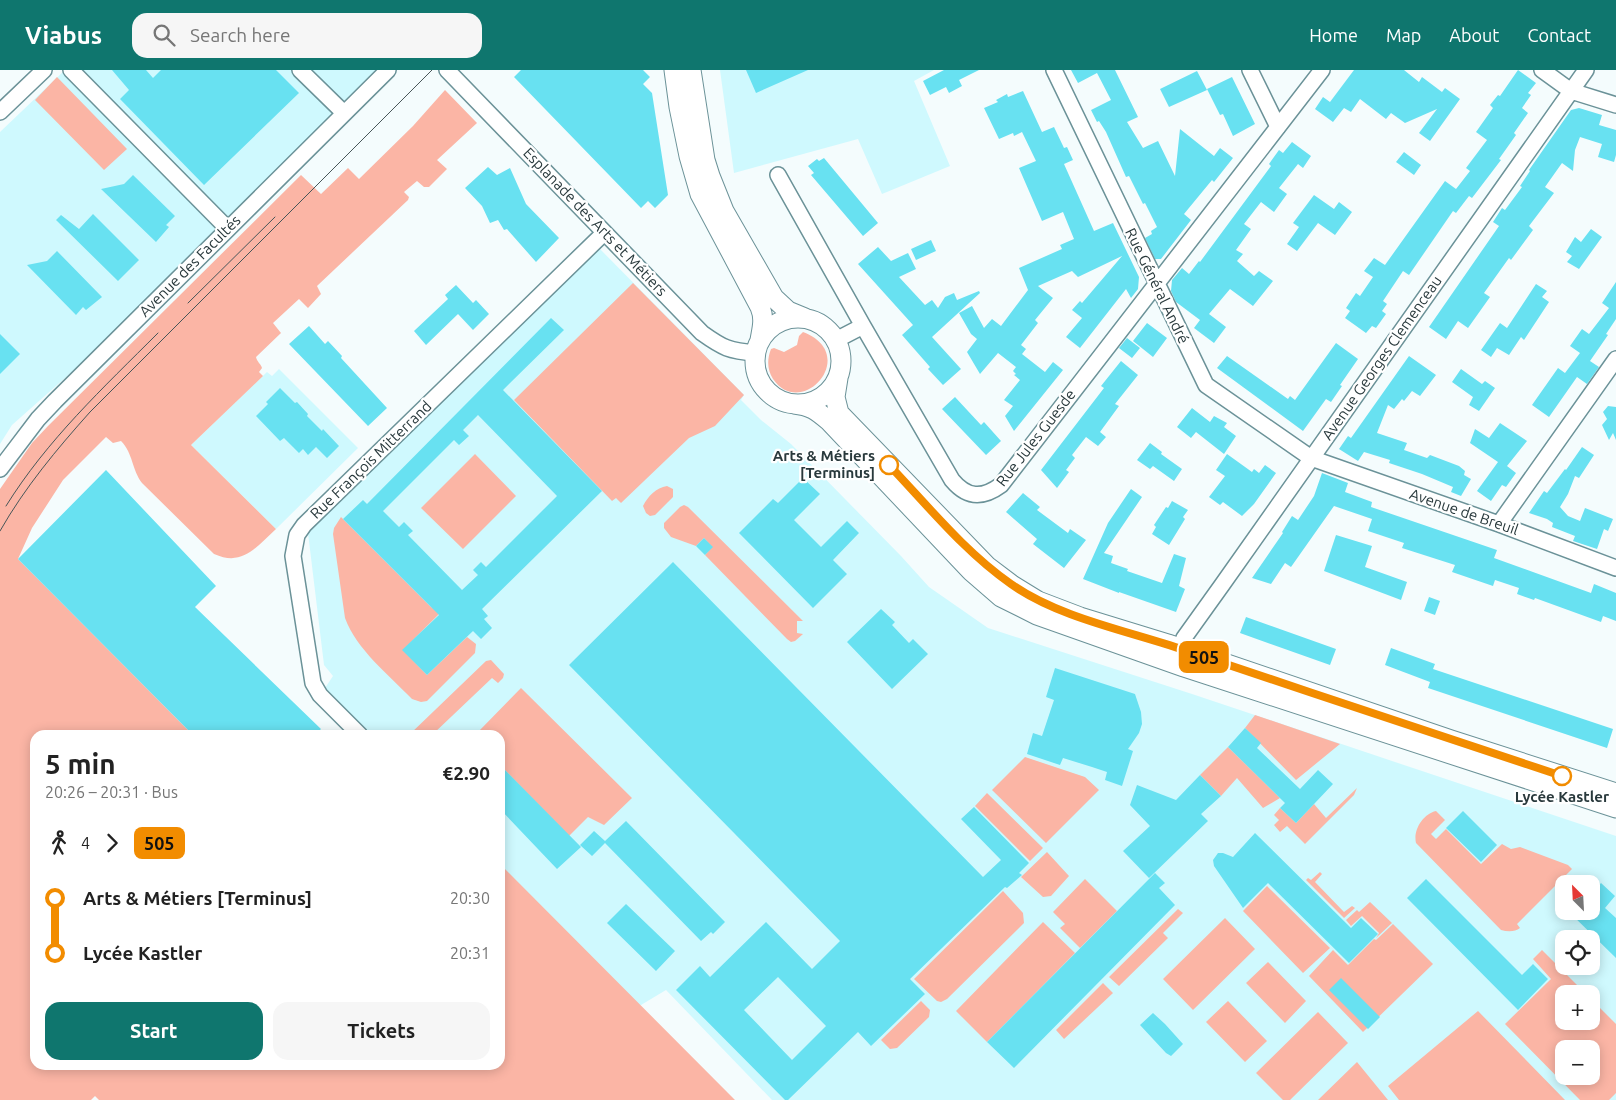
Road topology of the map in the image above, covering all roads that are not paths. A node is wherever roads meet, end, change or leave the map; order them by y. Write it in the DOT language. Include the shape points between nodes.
graph roads {
  1 [pos="44,70"];
  2 [pos="71,70"];
  3 [pos="300,70"];
  4 [pos="388,70"];
  5 [pos="447,70"];
  6 [pos="674,70"];
  7 [pos="691,70"];
  8 [pos="1054,70"];
  9 [pos="1250,70"];
  10 [pos="1322,70"];
  11 [pos="1542,70"];
  12 [pos="1586,70"];
  13 [pos="1571,91"];
  14 [pos="1616,106"];
  15 [pos="0,112"];
  16 [pos="344,113"];
  17 [pos="1278,127"];
  18 [pos="778,175"];
  19 [pos="227,228"];
  20 [pos="604,233"];
  21 [pos="1156,284"];
  22 [pos="805,318"];
  23 [pos="863,326"];
  24 [pos="836,340"];
  25 [pos="758,346"];
  26 [pos="1616,359"];
  27 [pos="838,378"];
  28 [pos="794,404"];
  29 [pos="1311,458"];
  30 [pos="0,469"];
  31 [pos="1499,524"];
  32 [pos="942,530"];
  33 [pos="1616,568"];
  34 [pos="996,582"];
  35 [pos="1180,648"];
  36 [pos="355,730"];
  37 [pos="1449,746"];
  38 [pos="1616,793"];
  39 [pos="1616,808"];
  1 -- 15 [label="street"];
  2 -- 19 [label="street"];
  3 -- 16 [label="street"];
  4 -- 16 [label="street, Avenue des Facultés"];
  5 -- 20 [label="street, Esplanade des Arts et Métiers"];
  6 -- 25 [label="street" via="694,176 704,204 763,315"];
  7 -- 22 [label="street" via="701,143 716,194 774,298 788,311"];
  8 -- 21 [label="street, Rue Général André"];
  9 -- 17 [label="street"];
  10 -- 17 [label="street, Rue Jules Guesde"];
  11 -- 13 [label="street"];
  12 -- 13 [label="street, Avenue Georges Clemenceau"];
  13 -- 14 [label="street"];
  13 -- 29 [label="street, Avenue Georges Clemenceau"];
  16 -- 19 [label="street, Avenue des Facultés"];
  17 -- 21 [label="street, Rue Jules Guesde"];
  18 -- 23 [label="street, Rue Jules Guesde"];
  19 -- 30 [label="street, Avenue des Facultés" via="38,419"];
  20 -- 25 [label="street, Esplanade des Arts et Métiers" via="702,333 735,351"];
  20 -- 36 [label="street, Rue François Mitterrand" via="297,535 293,556 313,683"];
  21 -- 23 [label="street, Rue Jules Guesde" via="1001,485 983,495 970,494 952,480"];
  21 -- 29 [label="street, Rue Général André" via="1206,385"];
  22 -- 24 [label="street" via="817,322"];
  22 -- 25 [label="street" via="779,322 768,330"];
  23 -- 24 [label="street"];
  24 -- 27 [label="street" via="841,365"];
  25 -- 28 [label="street" via="755,365 763,386 780,401"];
  26 -- 31 [label="street"];
  27 -- 28 [label="street" via="820,398"];
  27 -- 32 [label="street" via="835,397 838,413"];
  28 -- 32 [label="street" via="812,408 829,421"];
  29 -- 31 [label="street, Avenue de Breuil"];
  29 -- 35 [label="street, Avenue Georges Clemenceau"];
  31 -- 33 [label="street, Avenue de Breuil"];
  32 -- 34 [label="street" via="986,566"];
  34 -- 35 [label="street" via="1080,617"];
  34 -- 37 [label="street" via="1002,597 1037,615 1184,667"];
  35 -- 37 [label="street"];
  37 -- 38 [label="street"];
  37 -- 39 [label="street"];
}
